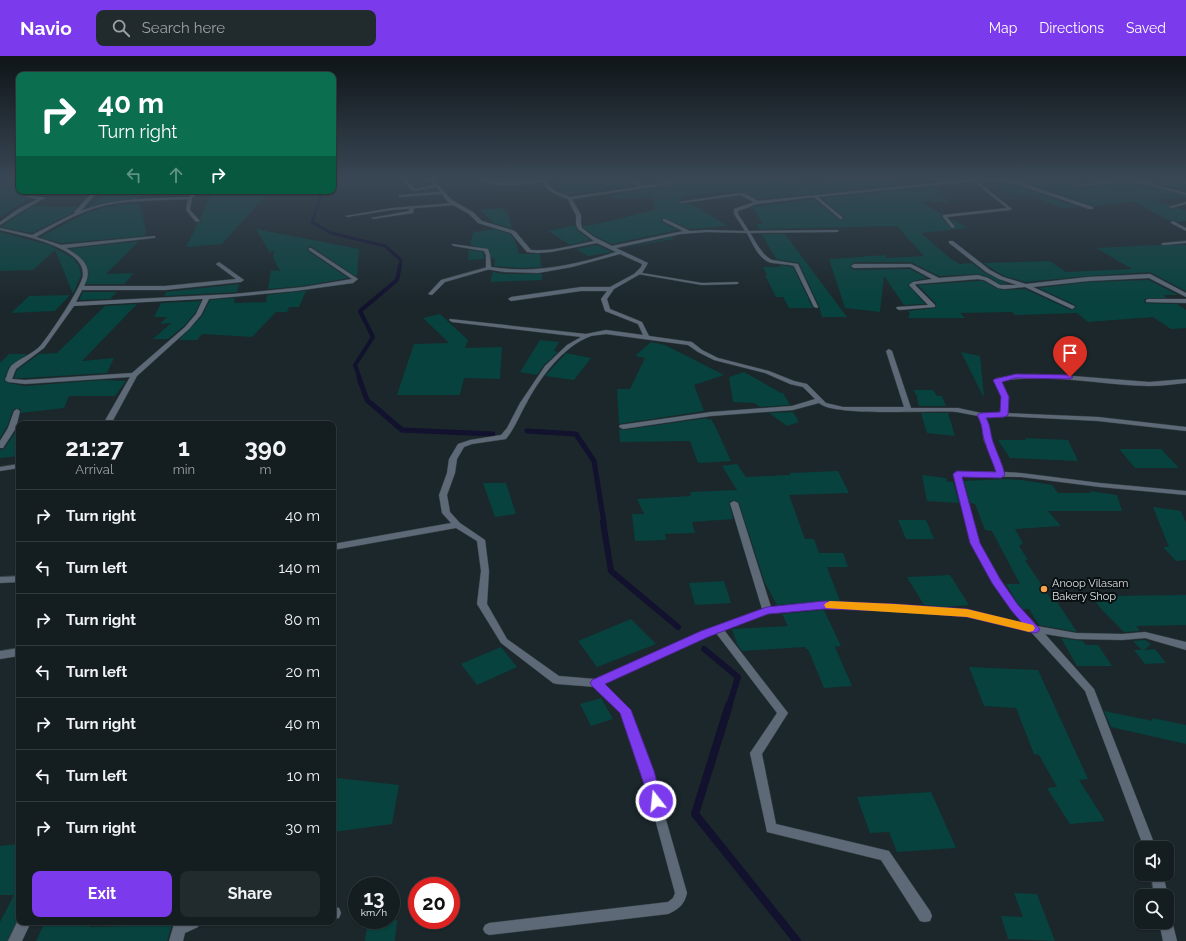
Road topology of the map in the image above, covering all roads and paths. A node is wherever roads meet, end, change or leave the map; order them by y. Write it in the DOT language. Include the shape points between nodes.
graph roads {
  1 [pos="66,219"];
  2 [pos="477,219"];
  3 [pos="578,219"];
  4 [pos="740,219"];
  5 [pos="947,219"];
  6 [pos="665,220"];
  7 [pos="1173,222"];
  8 [pos="953,227"];
  9 [pos="0,229"];
  10 [pos="1186,230"];
  11 [pos="837,231"];
  12 [pos="689,232"];
  13 [pos="748,232"];
  14 [pos="32,237"];
  15 [pos="153,237"];
  16 [pos="596,242"];
  17 [pos="951,242"];
  18 [pos="1186,242"];
  19 [pos="1163,244"];
  20 [pos="454,245"];
  21 [pos="59,247"];
  22 [pos="611,248"];
  23 [pos="311,249"];
  24 [pos="620,252"];
  25 [pos="219,264"];
  26 [pos="854,266"];
  27 [pos="488,268"];
  28 [pos="638,273"];
  29 [pos="938,280"];
  30 [pos="737,284"];
  31 [pos="1027,286"];
  32 [pos="80,288"];
  33 [pos="612,289"];
  34 [pos="430,294"];
  35 [pos="1186,295"];
  36 [pos="207,297"];
  37 [pos="511,299"];
  38 [pos="1148,301"];
  39 [pos="1186,301"];
  40 [pos="72,304"];
  41 [pos="816,307"];
  42 [pos="1072,307"];
  43 [pos="899,308"];
  44 [pos="452,320"];
  45 [pos="586,336"];
  46 [pos="646,336"];
  47 [pos="888,351"];
  48 [pos="134,375"];
  49 [pos="1186,381"];
  50 [pos="820,400"];
  51 [pos="908,409"];
  52 [pos="17,411"];
  53 [pos="981,415"];
  54 [pos="1004,415"];
  55 [pos="109,421"];
  56 [pos="622,427"];
  57 [pos="1186,429"];
  58 [pos="0,446"];
  59 [pos="16,466"];
  60 [pos="0,469"];
  61 [pos="1001,475"];
  62 [pos="1186,493"];
  63 [pos="734,503"];
  64 [pos="457,525"];
  65 [pos="336,546"];
  66 [pos="16,578"];
  67 [pos="0,580"];
  68 [pos="767,610"];
  69 [pos="718,629"];
  70 [pos="1034,629"];
  71 [pos="1186,646"];
  72 [pos="16,652"];
  73 [pos="0,655"];
  74 [pos="596,683"];
  75 [pos="1147,841"];
  76 [pos="925,916"];
  77 [pos="23,925"];
  78 [pos="187,925"];
  79 [pos="489,929"];
  80 [pos="1167,929"];
  81 [pos="15,941"];
  82 [pos="176,941"];
  83 [pos="1170,941"];
  1 -- 14 [label="street"];
  2 -- 16 [label="street" via="513,232 529,251 537,252"];
  3 -- 16 [label="street" via="578,226"];
  4 -- 13 [label="street"];
  5 -- 8 [label="lane"];
  6 -- 12 [label="street"];
  7 -- 10 [label="street"];
  9 -- 14 [label="street"];
  11 -- 13 [label="street"];
  12 -- 13 [label="street"];
  12 -- 22 [label="street"];
  13 -- 41 [label="lane" via="764,256 772,261 796,265"];
  14 -- 21 [label="street"];
  15 -- 21 [label="street"];
  16 -- 22 [label="street"];
  17 -- 31 [label="street" via="988,271"];
  18 -- 19 [label="street"];
  20 -- 27 [label="street" via="486,250"];
  21 -- 32 [label="street" via="75,254 85,264 87,275"];
  22 -- 24 [label="street"];
  23 -- 36 [label="street" via="355,279 286,290"];
  24 -- 27 [label="street" via="562,267 518,272"];
  24 -- 28 [label="street" via="645,263"];
  25 -- 32 [label="street" via="241,280 165,288"];
  26 -- 29 [label="street" via="911,266"];
  27 -- 34 [label="lane" via="443,281"];
  28 -- 30 [label="lane" via="702,284"];
  28 -- 33 [label="street"];
  29 -- 31 [label="street" via="978,277 998,286"];
  29 -- 43 [label="street" via="912,285 933,306"];
  31 -- 35 [label="street" via="1088,279 1150,276"];
  31 -- 42 [label="street"];
  32 -- 40 [label="street"];
  33 -- 37 [label="street" via="581,289"];
  33 -- 46 [label="street" via="604,299 608,310 640,323"];
  36 -- 40 [label="street"];
  36 -- 48 [label="street" via="203,309 188,329"];
  38 -- 39 [label="street"];
  40 -- 48 [label="street" via="42,347 13,368 8,380 25,382"];
  44 -- 45 [label="street"];
  45 -- 46 [label="street" via="606,332"];
  45 -- 64 [label="street" via="569,346 547,367 504,437 470,442 461,446 453,459 443,495 446,514"];
  46 -- 50 [label="street" via="690,343 716,359 804,385"];
  47 -- 51 [label="street"];
  48 -- 55 [label="street"];
  49 -- 54 [label="street" via="1150,384 1056,376 1016,376 997,380 1005,397"];
  50 -- 51 [label="street" via="824,404 843,409"];
  50 -- 56 [label="street" via="793,408 711,414"];
  51 -- 53 [label="street" via="958,410"];
  52 -- 58 [label="street" via="12,428"];
  53 -- 54 [label="street"];
  53 -- 61 [label="street"];
  54 -- 57 [label="lane" via="1098,419"];
  59 -- 60 [label="street"];
  61 -- 62 [label="street"];
  61 -- 70 [label="street" via="957,474 975,543 1011,602"];
  63 -- 68 [label="street"];
  64 -- 65 [label="street"];
  64 -- 74 [label="street" via="481,540 485,571 482,604 504,641 557,680"];
  66 -- 67 [label="street"];
  68 -- 69 [label="street"];
  68 -- 70 [label="street" via="824,605 967,613"];
  69 -- 74 [label="street"];
  69 -- 76 [label="street" via="783,713 756,753 771,828 885,855"];
  70 -- 71 [label="street" via="1076,636 1145,635"];
  70 -- 75 [label="street" via="1089,689"];
  72 -- 73 [label="street"];
  74 -- 79 [label="lane" via="625,710 647,771 681,893 680,898 674,906 668,908"];
  77 -- 81 [label="street"];
  78 -- 82 [label="street" via="179,929"];
  80 -- 83 [label="street"];
}
